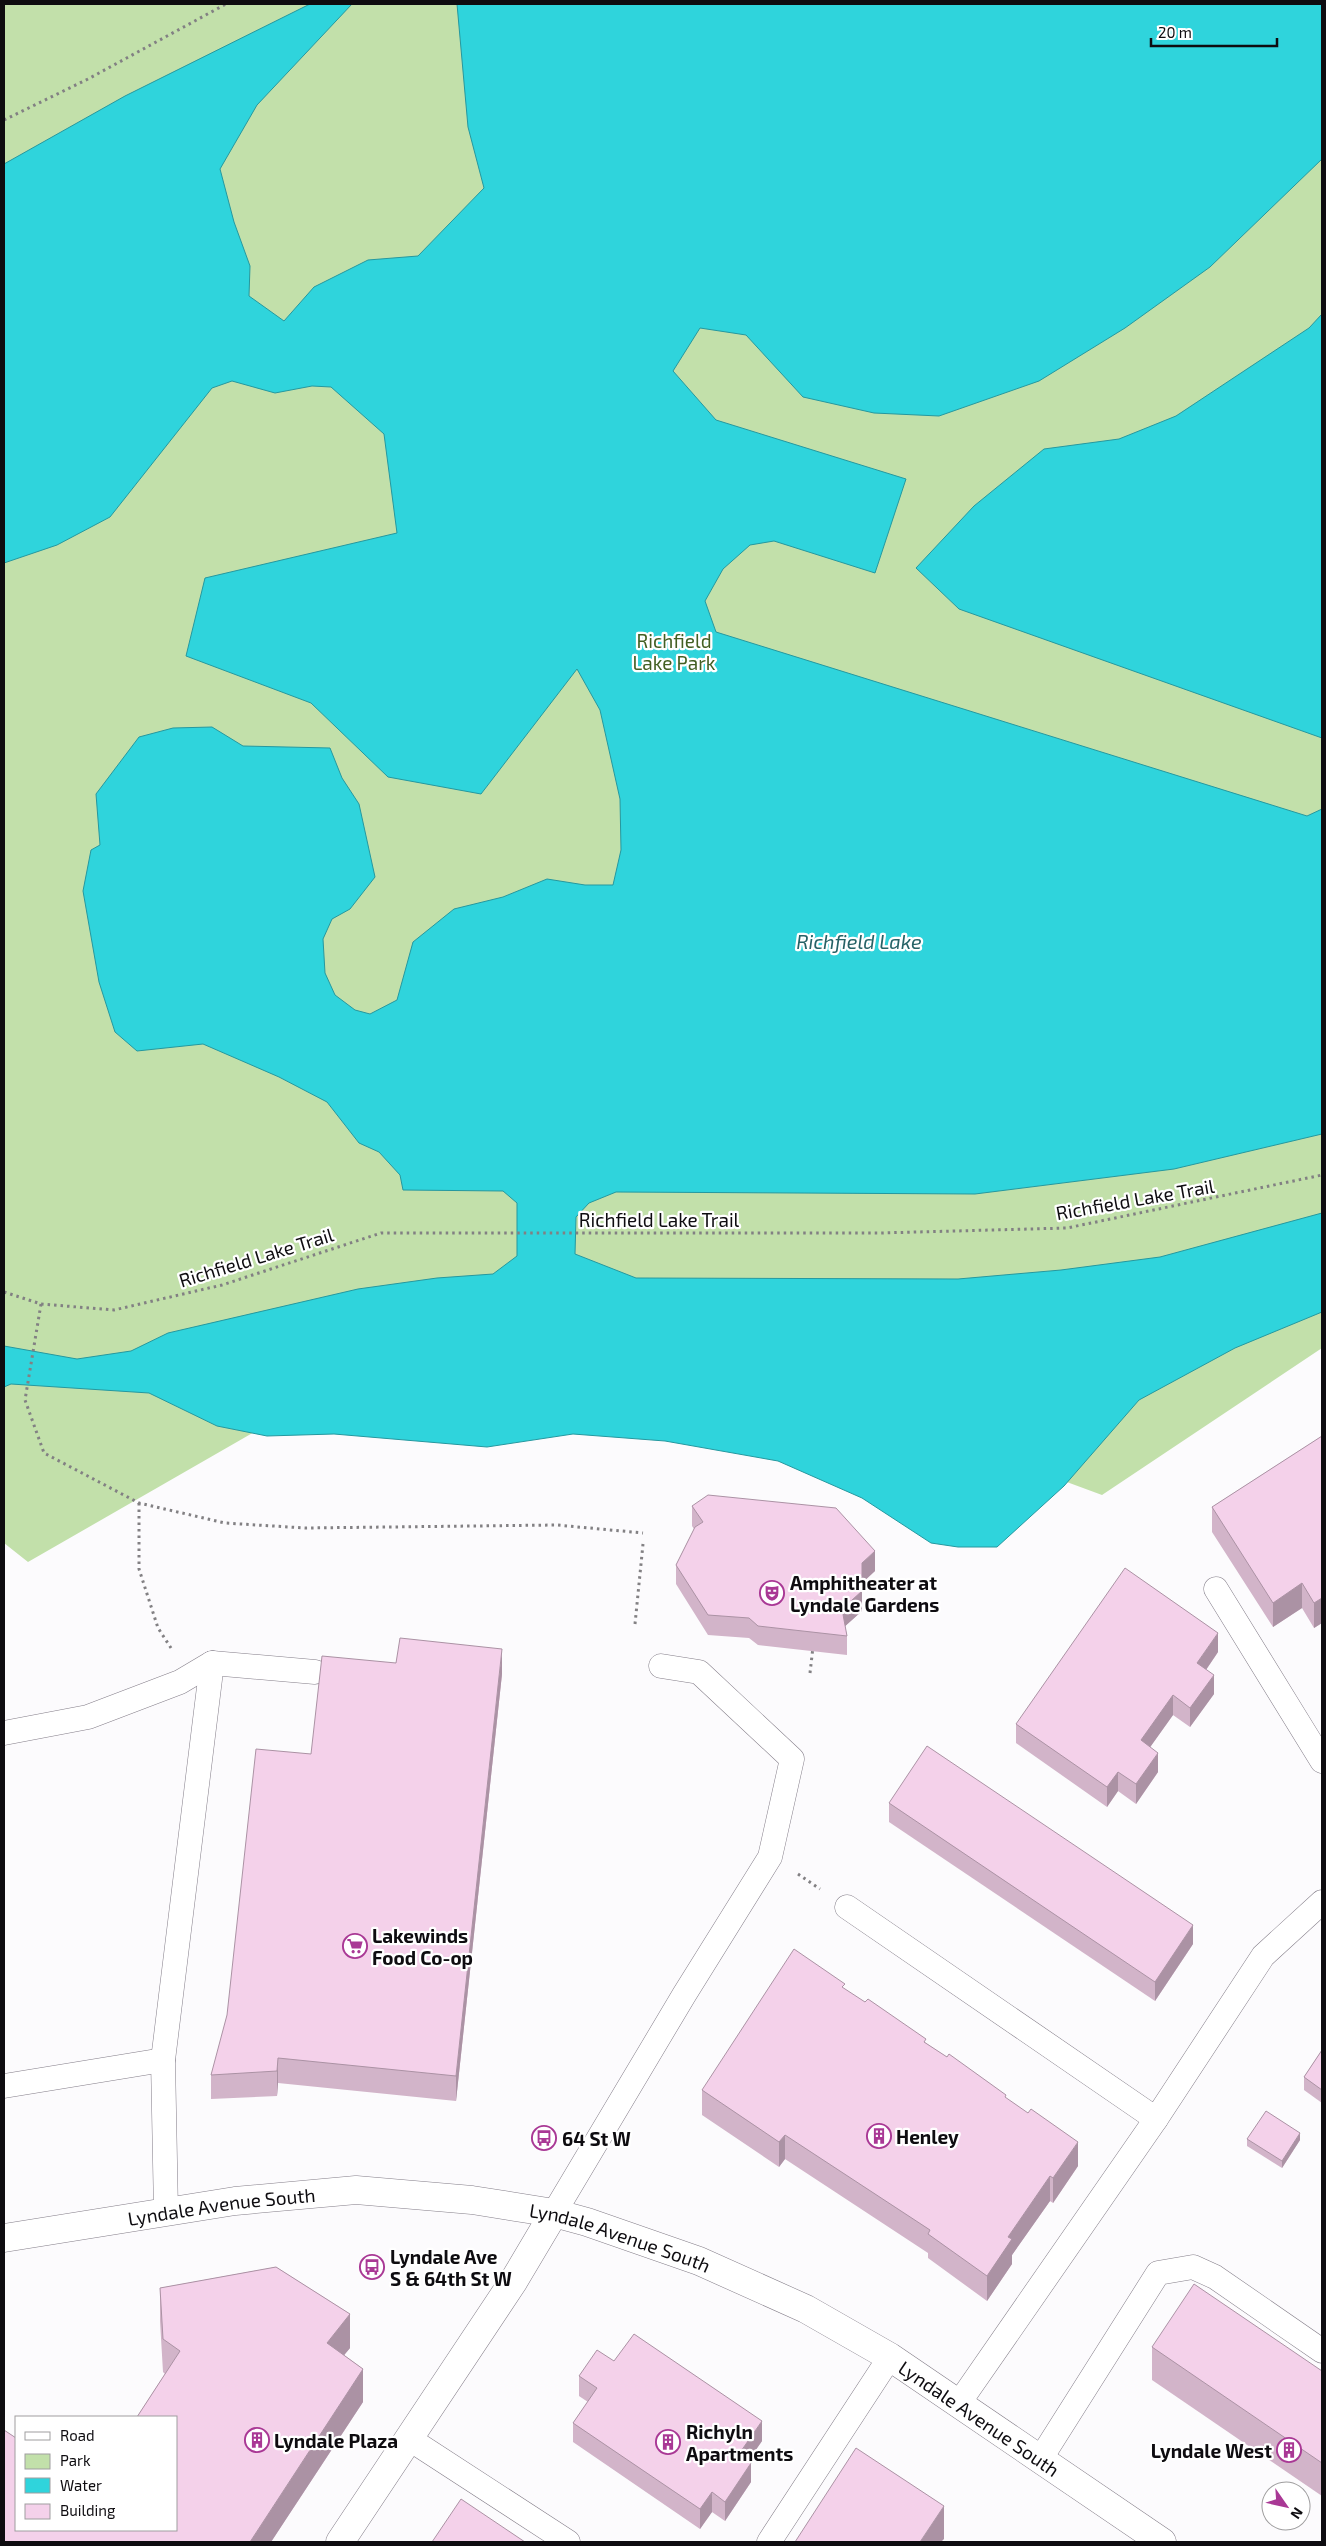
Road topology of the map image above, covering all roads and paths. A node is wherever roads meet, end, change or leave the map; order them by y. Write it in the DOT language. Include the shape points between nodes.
graph roads {
  1 [pos="226,4"];
  2 [pos="4,120"];
  3 [pos="1322,1175"];
  4 [pos="4,1292"];
  5 [pos="41,1304"];
  6 [pos="139,1503"];
  7 [pos="644,1533"];
  8 [pos="643,1544"];
  9 [pos="1216,1589"];
  10 [pos="635,1624"];
  11 [pos="813,1642"];
  12 [pos="212,1663"];
  13 [pos="661,1666"];
  14 [pos="315,1672"];
  15 [pos="810,1673"];
  16 [pos="180,1682"];
  17 [pos="4,1733"];
  18 [pos="1322,1761"];
  19 [pos="770,1857"];
  20 [pos="1322,1902"];
  21 [pos="847,1907"];
  22 [pos="163,2060"];
  23 [pos="4,2086"];
  24 [pos="1156,2119"];
  25 [pos="166,2212"];
  26 [pos="554,2213"];
  27 [pos="4,2238"];
  28 [pos="1322,2351"];
  29 [pos="890,2357"];
  30 [pos="959,2403"];
  31 [pos="408,2438"];
  32 [pos="1041,2458"];
  33 [pos="340,2542"];
  34 [pos="568,2542"];
  35 [pos="769,2542"];
  36 [pos="1162,2542"];
  1 -- 2 [label="path" via="88,79"];
  3 -- 5 [label="path, Richfield Lake Trail" via="1068,1228 880,1233 381,1233 222,1284 114,1310"];
  4 -- 5 [label="path, Richfield Lake Trail"];
  5 -- 6 [label="path" via="25,1400 44,1453"];
  6 -- 7 [label="path" via="225,1522 305,1528 558,1524"];
  6 -- 16 [label="path" via="139,1569 158,1628 179,1660"];
  8 -- 10 [label="path"];
  9 -- 18 [label="lane"];
  11 -- 15 [label="path"];
  12 -- 14 [label="lane"];
  12 -- 16 [label="lane"];
  12 -- 22 [label="lane"];
  13 -- 19 [label="lane" via="699,1672 792,1759"];
  16 -- 17 [label="lane" via="88,1717"];
  19 -- 21 [label="path"];
  19 -- 26 [label="lane"];
  20 -- 24 [label="lane" via="1264,1956"];
  21 -- 24 [label="lane"];
  22 -- 23 [label="lane"];
  22 -- 25 [label="lane"];
  24 -- 30 [label="lane"];
  25 -- 26 [label="main road, Lyndale Avenue South" via="235,2201 356,2190 472,2200"];
  25 -- 27 [label="main road, Lyndale Avenue South"];
  26 -- 29 [label="main road, Lyndale Avenue South" via="699,2261 806,2309"];
  26 -- 31 [label="main road" via="513,2282"];
  28 -- 32 [label="lane" via="1215,2277 1193,2266 1158,2273"];
  29 -- 30 [label="main road, Lyndale Avenue South"];
  29 -- 35 [label="lane"];
  30 -- 32 [label="main road, Lyndale Avenue South"];
  31 -- 33 [label="main road"];
  31 -- 34 [label="lane"];
  32 -- 36 [label="main road, Lyndale Avenue South"];
}
